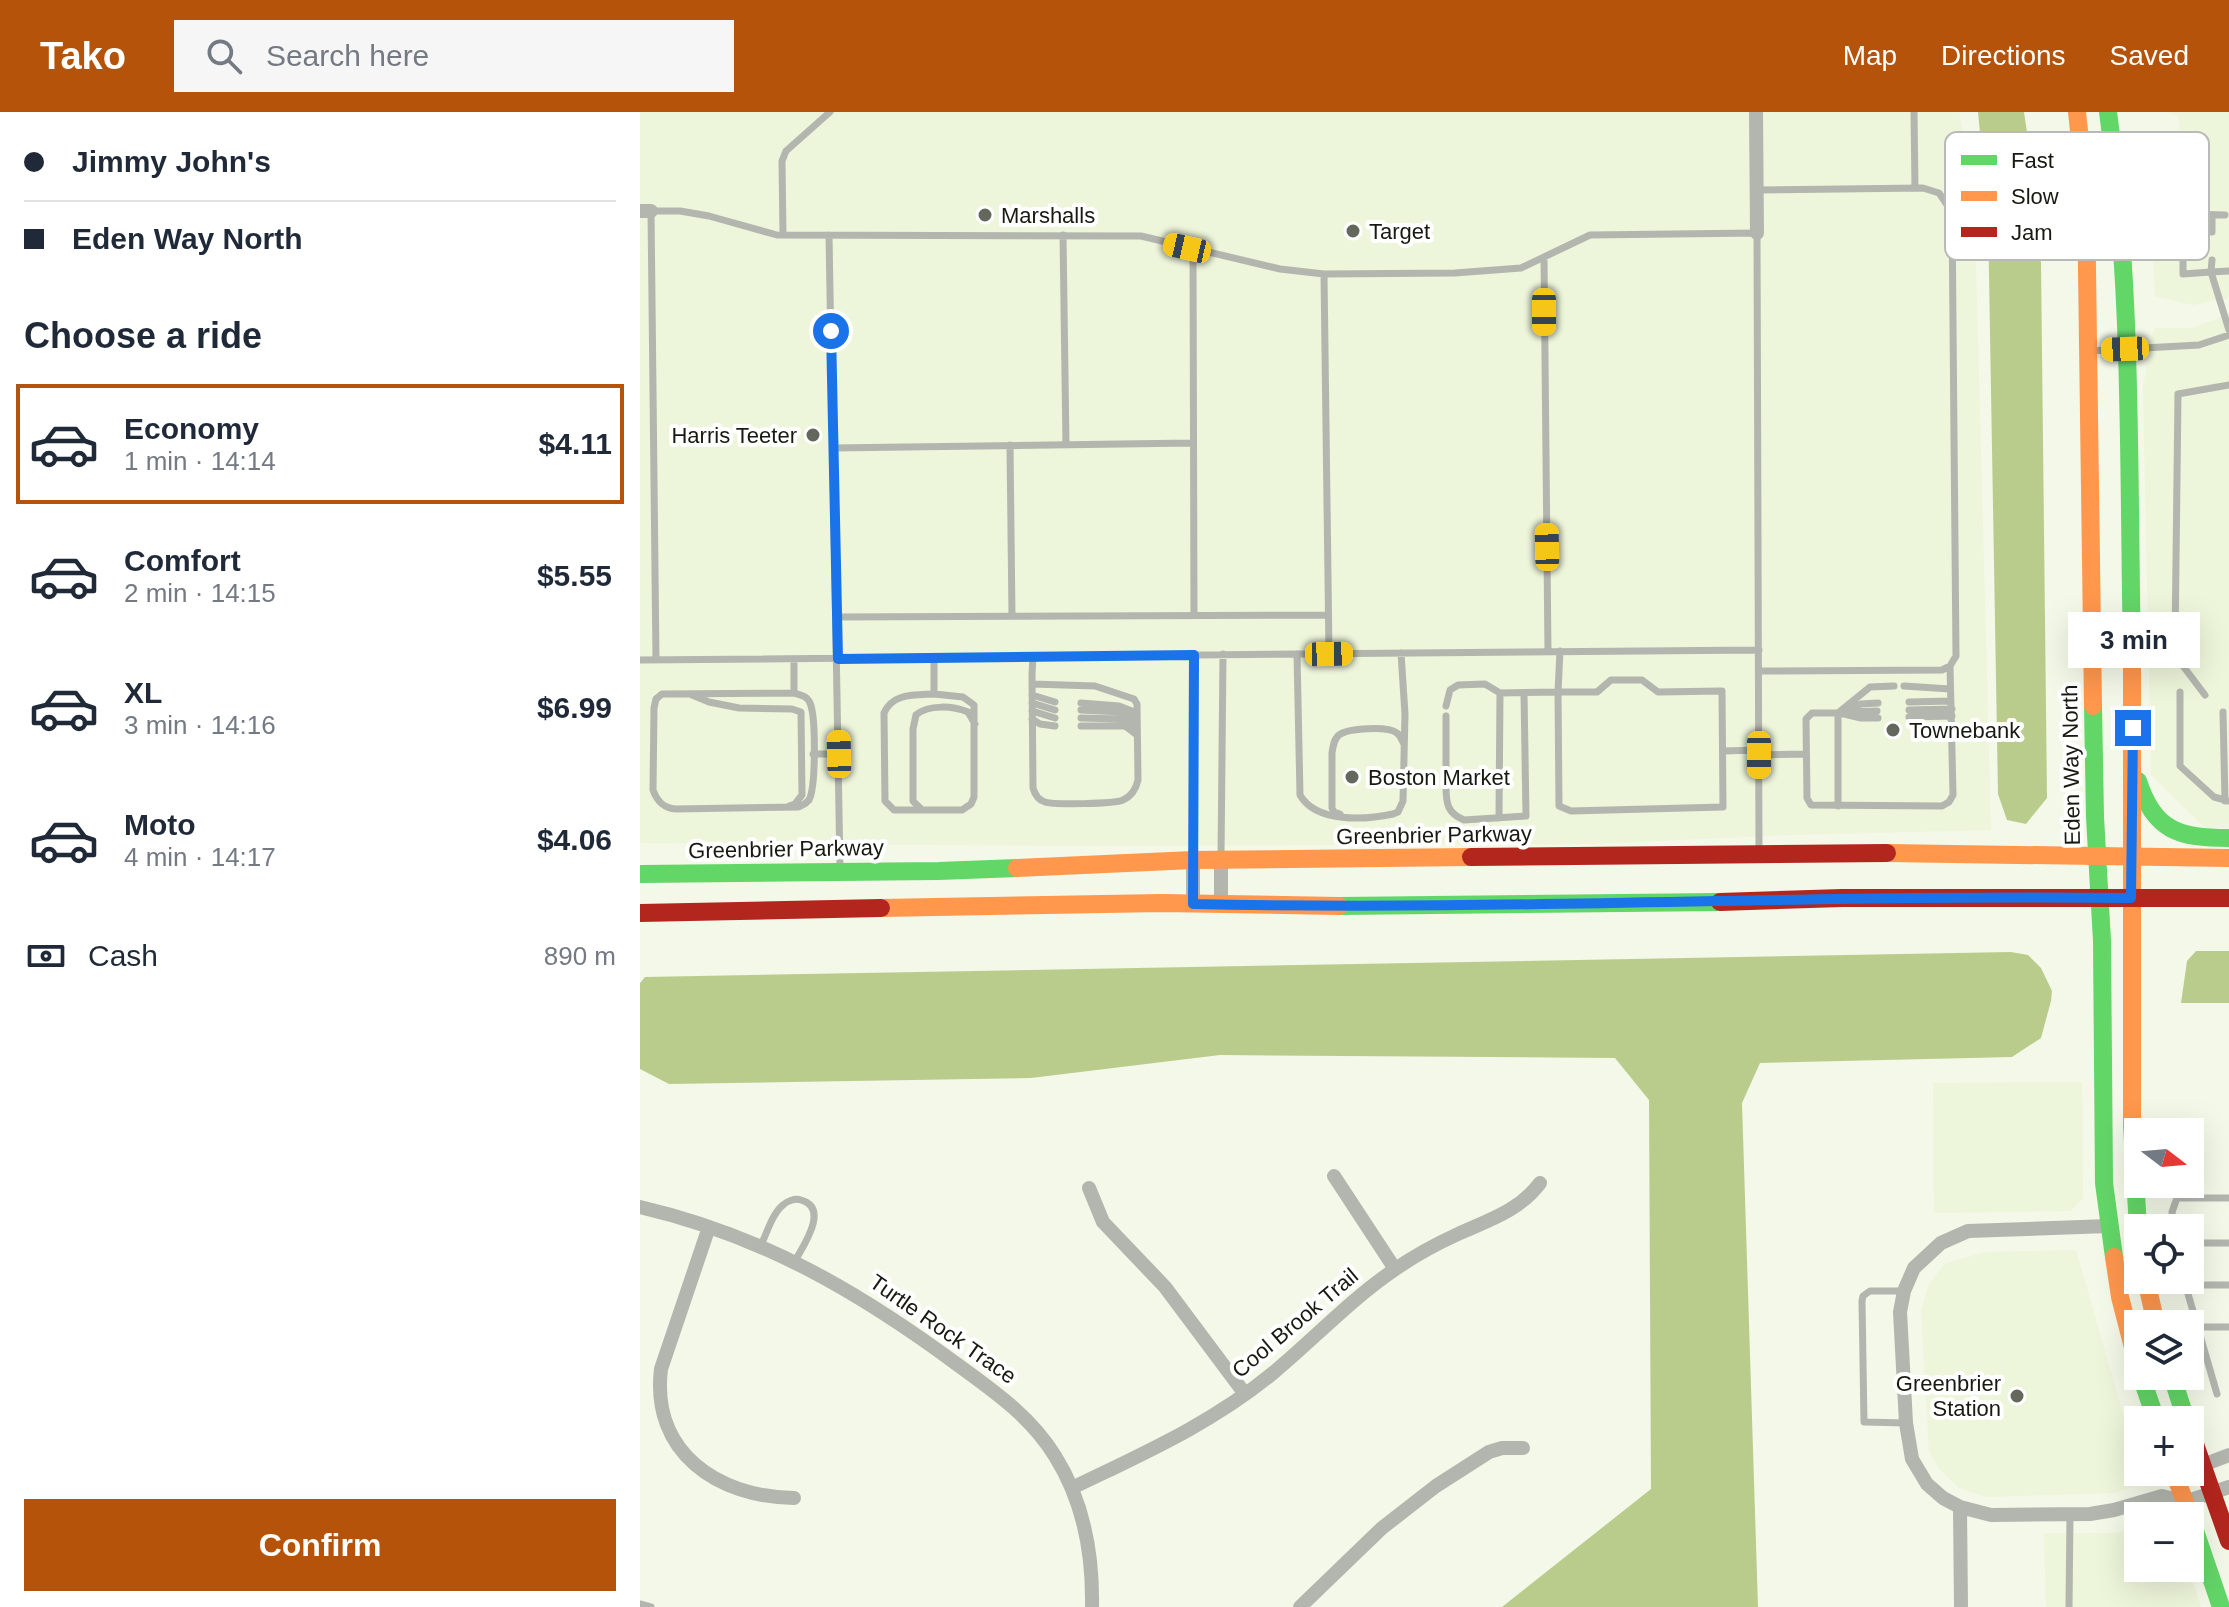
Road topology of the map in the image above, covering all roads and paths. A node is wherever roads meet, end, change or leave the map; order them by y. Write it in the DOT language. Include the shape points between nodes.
graph roads {
  1 [pos="830,112"];
  2 [pos="1756,112"];
  3 [pos="1914,112"];
  4 [pos="2077,112"];
  5 [pos="2108,112"];
  6 [pos="2079,132"];
  7 [pos="2111,132"];
  8 [pos="1915,188"];
  9 [pos="1757,190"];
  10 [pos="1945,202"];
  11 [pos="646,211"];
  12 [pos="2209,215"];
  13 [pos="2212,215"];
  14 [pos="2225,215"];
  15 [pos="2212,232"];
  16 [pos="1757,233"];
  17 [pos="783,235"];
  18 [pos="829,235"];
  19 [pos="1063,235"];
  20 [pos="1193,249"];
  21 [pos="1544,258"];
  22 [pos="1952,260"];
  23 [pos="2087,260"];
  24 [pos="2122,260"];
  25 [pos="2184,260"];
  26 [pos="2212,260"];
  27 [pos="2229,271"];
  28 [pos="2211,272"];
  29 [pos="1324,274"];
  30 [pos="2229,333"];
  31 [pos="2125,349"];
  32 [pos="2088,351"];
  33 [pos="2229,385"];
  34 [pos="1192,443"];
  35 [pos="1010,445"];
  36 [pos="1066,445"];
  37 [pos="833,448"];
  38 [pos="1194,615"];
  39 [pos="1328,615"];
  40 [pos="1012,616"];
  41 [pos="837,617"];
  42 [pos="1759,650"];
  43 [pos="1560,651"];
  44 [pos="1548,652"];
  45 [pos="1401,653"];
  46 [pos="1223,654"];
  47 [pos="1297,654"];
  48 [pos="1329,654"];
  49 [pos="1194,655"];
  50 [pos="1033,656"];
  51 [pos="934,658"];
  52 [pos="794,659"];
  53 [pos="838,659"];
  54 [pos="640,660"];
  55 [pos="656,660"];
  56 [pos="1950,666"];
  57 [pos="1759,671"];
  58 [pos="1032,684"];
  59 [pos="1894,686"];
  60 [pos="1904,686"];
  61 [pos="1950,689"];
  62 [pos="1558,692"];
  63 [pos="2180,692"];
  64 [pos="794,693"];
  65 [pos="1500,693"];
  66 [pos="1524,693"];
  67 [pos="687,694"];
  68 [pos="934,694"];
  69 [pos="2205,695"];
  70 [pos="1446,706"];
  71 [pos="1032,707"];
  72 [pos="1951,709"];
  73 [pos="2223,712"];
  74 [pos="1838,713"];
  75 [pos="1446,716"];
  76 [pos="1137,723"];
  77 [pos="976,726"];
  78 [pos="1405,747"];
  79 [pos="1723,751"];
  80 [pos="1759,753"];
  81 [pos="813,754"];
  82 [pos="839,754"];
  83 [pos="1806,754"];
  84 [pos="2133,762"];
  85 [pos="1446,773"];
  86 [pos="1446,786"];
  87 [pos="2227,801"];
  88 [pos="1838,806"];
  89 [pos="783,807"];
  90 [pos="923,811"];
  91 [pos="1346,816"];
  92 [pos="1499,818"];
  93 [pos="2229,838"];
  94 [pos="1759,855"];
  95 [pos="2096,857"];
  96 [pos="2132,858"];
  97 [pos="2229,858"];
  98 [pos="1193,860"];
  99 [pos="1221,860"];
  100 [pos="840,872"];
  101 [pos="640,874"];
  102 [pos="2099,897"];
  103 [pos="2131,898"];
  104 [pos="2229,898"];
  105 [pos="1193,904"];
  106 [pos="1221,904"];
  107 [pos="640,913"];
  108 [pos="1334,1176"];
  109 [pos="1540,1183"];
  110 [pos="1089,1188"];
  111 [pos="2229,1198"];
  112 [pos="640,1207"];
  113 [pos="2137,1214"];
  114 [pos="2172,1214"];
  115 [pos="2109,1226"];
  116 [pos="709,1227"];
  117 [pos="2204,1243"];
  118 [pos="2229,1243"];
  119 [pos="761,1245"];
  120 [pos="795,1261"];
  121 [pos="1395,1269"];
  122 [pos="2204,1284"];
  123 [pos="2229,1285"];
  124 [pos="1904,1291"];
  125 [pos="2124,1313"];
  126 [pos="2204,1327"];
  127 [pos="2229,1327"];
  128 [pos="2204,1350"];
  129 [pos="1245,1394"];
  130 [pos="2217,1394"];
  131 [pos="1906,1423"];
  132 [pos="1523,1448"];
  133 [pos="2229,1455"];
  134 [pos="2204,1464"];
  135 [pos="2171,1486"];
  136 [pos="1072,1488"];
  137 [pos="2220,1490"];
  138 [pos="2162,1496"];
  139 [pos="794,1498"];
  140 [pos="2172,1502"];
  141 [pos="2202,1502"];
  142 [pos="1960,1507"];
  143 [pos="2070,1514"];
  144 [pos="2229,1541"];
  145 [pos="2204,1558"];
  146 [pos="640,1604"];
  147 [pos="651,1607"];
  148 [pos="1092,1607"];
  149 [pos="1300,1607"];
  150 [pos="1961,1607"];
  151 [pos="2069,1607"];
  152 [pos="2221,1607"];
  1 -- 17 [label="lane" via="786,151 782,161"];
  2 -- 9 [label="street"];
  3 -- 8 [label="lane"];
  4 -- 6 [label="main road, Eden Way North"];
  5 -- 7 [label="main road"];
  8 -- 9 [label="lane"];
  8 -- 10 [label="lane" via="1939,193"];
  9 -- 16 [label="street"];
  11 -- 17 [label="lane" via="709,216"];
  11 -- 55 [label="lane"];
  12 -- 13 [label="lane"];
  13 -- 14 [label="lane"];
  13 -- 15 [label="lane"];
  16 -- 21 [label="lane" via="1590,235"];
  16 -- 42 [label="lane"];
  17 -- 18 [label="lane"];
  18 -- 19 [label="lane"];
  18 -- 37 [label="lane"];
  19 -- 20 [label="lane" via="1141,236"];
  19 -- 36 [label="lane"];
  20 -- 29 [label="lane"];
  20 -- 34 [label="lane"];
  21 -- 29 [label="lane" via="1521,268 1455,273"];
  21 -- 44 [label="lane"];
  22 -- 56 [label="lane" via="1956,656"];
  23 -- 32 [label="main road, Eden Way North"];
  24 -- 31 [label="main road"];
  25 -- 28 [label="lane" via="2183,274"];
  26 -- 28 [label="lane"];
  27 -- 28 [label="lane"];
  28 -- 30 [label="lane"];
  29 -- 39 [label="lane"];
  30 -- 31 [label="lane" via="2199,345"];
  31 -- 32 [label="lane"];
  31 -- 84 [label="main road"];
  32 -- 95 [label="main road, Eden Way North"];
  33 -- 69 [label="lane" via="2178,394 2175,644 2180,662"];
  34 -- 36 [label="lane"];
  34 -- 38 [label="lane"];
  35 -- 36 [label="lane"];
  35 -- 37 [label="lane"];
  35 -- 40 [label="lane"];
  37 -- 41 [label="lane"];
  38 -- 39 [label="lane"];
  38 -- 40 [label="lane"];
  39 -- 48 [label="lane"];
  40 -- 41 [label="lane"];
  41 -- 53 [label="lane"];
  42 -- 43 [label="lane"];
  42 -- 57 [label="lane"];
  43 -- 44 [label="lane"];
  43 -- 62 [label="lane"];
  44 -- 45 [label="lane"];
  45 -- 48 [label="lane"];
  45 -- 78 [label="lane"];
  46 -- 47 [label="lane"];
  46 -- 49 [label="lane"];
  46 -- 99 [label="lane"];
  47 -- 48 [label="lane"];
  47 -- 91 [label="lane" via="1300,795 1321,813"];
  49 -- 50 [label="lane"];
  49 -- 98 [label="lane"];
  50 -- 51 [label="lane"];
  50 -- 58 [label="lane"];
  51 -- 53 [label="lane"];
  51 -- 68 [label="lane"];
  52 -- 53 [label="lane"];
  52 -- 55 [label="lane"];
  52 -- 64 [label="lane"];
  53 -- 82 [label="lane"];
  54 -- 55 [label="lane"];
  56 -- 57 [label="lane"];
  56 -- 61 [label="lane"];
  57 -- 80 [label="lane"];
  58 -- 71 [label="lane"];
  58 -- 76 [label="lane" via="1095,686 1129,696 1137,704"];
  59 -- 74 [label="lane" via="1870,687"];
  60 -- 61 [label="lane"];
  61 -- 72 [label="lane"];
  62 -- 66 [label="lane"];
  62 -- 79 [label="lane" via="1597,692 1611,680 1642,680 1658,692 1722,691"];
  62 -- 79 [label="lane" via="1559,806 1564,810 1723,807"];
  63 -- 87 [label="lane" via="2180,766 2214,797"];
  64 -- 67 [label="lane"];
  64 -- 81 [label="lane" via="809,701"];
  65 -- 66 [label="lane"];
  65 -- 70 [label="lane" via="1485,684 1458,685 1450,690"];
  65 -- 92 [label="lane"];
  66 -- 92 [label="lane" via="1526,816"];
  67 -- 89 [label="lane" via="739,708 801,712 802,795"];
  67 -- 89 [label="lane" via="656,699 656,799 676,809"];
  68 -- 77 [label="lane" via="970,700"];
  68 -- 90 [label="lane" via="892,700 883,721 885,801 894,810"];
  71 -- 71 [label="lane" via="1055,714"];
  71 -- 76 [label="lane" via="1035,794 1046,803 1128,797 1137,786"];
  72 -- 72 [label="lane" via="1909,710"];
  72 -- 88 [label="lane" via="1949,802"];
  73 -- 87 [label="lane"];
  74 -- 74 [label="lane" via="1861,718 1878,711 1861,704"];
  74 -- 83 [label="lane" via="1812,713 1806,719"];
  74 -- 88 [label="lane"];
  75 -- 85 [label="lane"];
  76 -- 76 [label="lane" via="1125,726 1081,714 1121,712"];
  77 -- 90 [label="lane" via="976,793 971,804 962,810"];
  77 -- 90 [label="lane" via="968,712 959,709 924,709 916,715 913,801"];
  78 -- 91 [label="lane" via="1398,812"];
  78 -- 91 [label="lane" via="1396,732 1384,729 1353,729 1335,739 1332,808"];
  79 -- 80 [label="lane"];
  80 -- 83 [label="lane"];
  80 -- 94 [label="lane"];
  81 -- 82 [label="lane"];
  81 -- 89 [label="lane" via="809,799 798,807"];
  82 -- 100 [label="lane"];
  83 -- 88 [label="lane" via="1811,805"];
  84 -- 93 [label="main road" via="2142,796 2164,826 2181,836"];
  84 -- 96 [label="main road"];
  86 -- 92 [label="lane" via="1454,816"];
  94 -- 95 [label="main road, Greenbrier Parkway"];
  94 -- 99 [label="main road, Greenbrier Parkway"];
  95 -- 96 [label="main road, Greenbrier Parkway"];
  95 -- 102 [label="main road, Eden Way North"];
  96 -- 97 [label="main road, Greenbrier Parkway"];
  96 -- 103 [label="main road"];
  98 -- 99 [label="main road, Greenbrier Parkway"];
  98 -- 100 [label="main road, Greenbrier Parkway"];
  98 -- 105 [label="street"];
  99 -- 106 [label="street"];
  100 -- 101 [label="main road, Greenbrier Parkway"];
  102 -- 103 [label="main road"];
  102 -- 106 [label="main road"];
  102 -- 115 [label="main road, Eden Way North"];
  103 -- 104 [label="main road"];
  103 -- 113 [label="main road"];
  105 -- 106 [label="main road"];
  105 -- 107 [label="main road"];
  108 -- 121 [label="street"];
  109 -- 121 [label="street, Cool Brook Trail" via="1505,1214"];
  110 -- 129 [label="street" via="1103,1222 1165,1287"];
  111 -- 114 [label="lane" via="2177,1198"];
  112 -- 116 [label="street, Turtle Rock Trace"];
  115 -- 124 [label="street" via="1981,1229 1953,1236 1927,1253"];
  115 -- 125 [label="main road, Eden Way North"];
  116 -- 119 [label="street, Turtle Rock Trace"];
  116 -- 139 [label="street" via="661,1369 662,1414 677,1446 704,1473 748,1494"];
  117 -- 118 [label="lane"];
  119 -- 120 [label="street, Turtle Rock Trace"];
  119 -- 120 [label="lane" via="783,1204 803,1201 815,1215"];
  120 -- 136 [label="street, Turtle Rock Trace" via="883,1312 1011,1404 1043,1439"];
  121 -- 129 [label="street, Cool Brook Trail"];
  122 -- 123 [label="lane"];
  124 -- 131 [label="street" via="1900,1312"];
  124 -- 131 [label="lane" via="1866,1293 1862,1316 1864,1422"];
  126 -- 127 [label="lane"];
  128 -- 130 [label="lane"];
  129 -- 136 [label="street, Cool Brook Trail" via="1167,1442"];
  131 -- 142 [label="street" via="1908,1446 1921,1475"];
  132 -- 149 [label="street" via="1489,1452 1436,1486 1382,1528"];
  133 -- 134 [label="street"];
  135 -- 138 [label="street"];
  136 -- 148 [label="street, Turtle Rock Trace" via="1090,1550"];
  137 -- 141 [label="street"];
  137 -- 144 [label="main road"];
  138 -- 140 [label="street"];
  138 -- 143 [label="street" via="2114,1510"];
  142 -- 143 [label="street" via="1991,1515"];
  142 -- 150 [label="street"];
  143 -- 151 [label="lane"];
  145 -- 152 [label="main road"];
  146 -- 147 [label="lane"];
}
